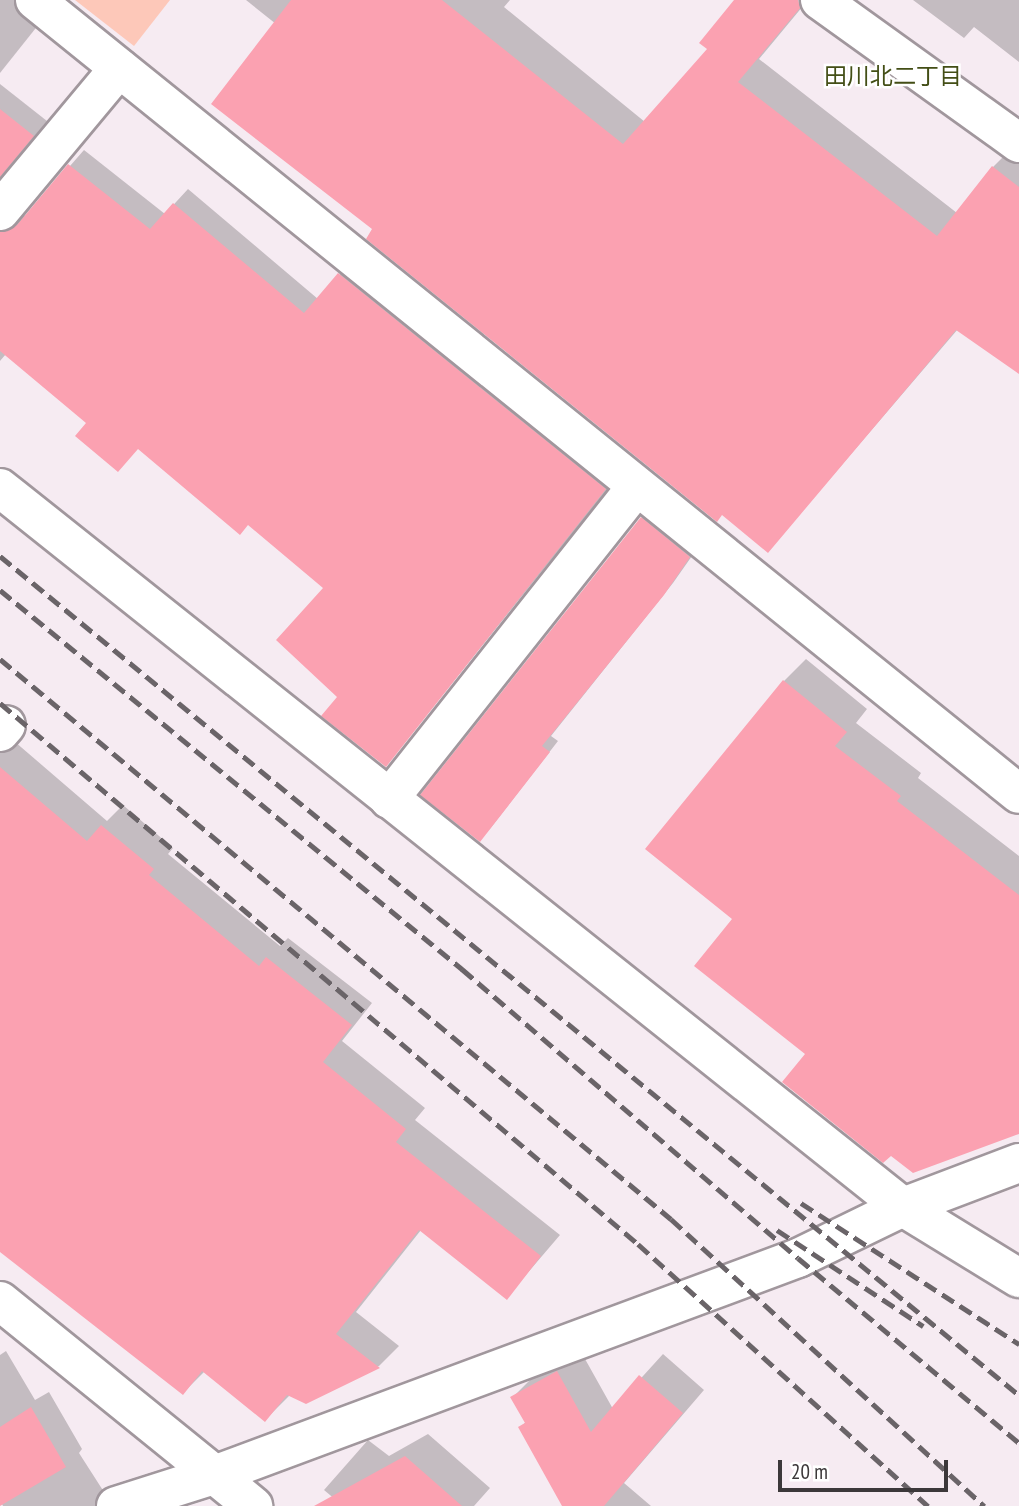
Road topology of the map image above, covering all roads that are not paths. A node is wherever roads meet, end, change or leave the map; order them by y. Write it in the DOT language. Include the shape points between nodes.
graph roads {
  1 [pos="35,0"];
  2 [pos="820,0"];
  3 [pos="119,68"];
  4 [pos="1019,143"];
  5 [pos="0,211"];
  6 [pos="637,486"];
  7 [pos="0,488"];
  8 [pos="1019,794"];
  9 [pos="389,799"];
  10 [pos="1019,1163"];
  11 [pos="904,1207"];
  12 [pos="1019,1278"];
  13 [pos="0,1301"];
  14 [pos="214,1475"];
  15 [pos="135,1503"];
  16 [pos="253,1506"];
  1 -- 3 [label="street"];
  2 -- 4 [label="street"];
  3 -- 5 [label="street"];
  3 -- 6 [label="street"];
  6 -- 8 [label="street"];
  6 -- 9 [label="street"];
  7 -- 9 [label="street"];
  9 -- 11 [label="street"];
  10 -- 11 [label="street"];
  11 -- 12 [label="street"];
  11 -- 14 [label="street" via="798,1258"];
  13 -- 14 [label="street"];
  14 -- 15 [label="street"];
  14 -- 16 [label="street"];
}
